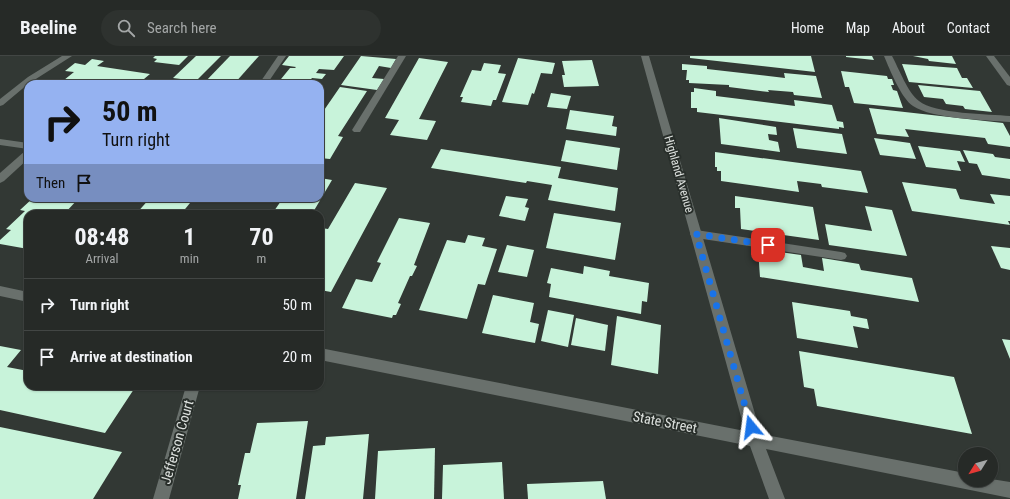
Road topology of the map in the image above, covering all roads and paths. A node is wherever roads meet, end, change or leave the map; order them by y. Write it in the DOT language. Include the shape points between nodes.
graph roads {
  1 [pos="68,56"];
  2 [pos="282,56"];
  3 [pos="402,56"];
  4 [pos="645,56"];
  5 [pos="888,56"];
  6 [pos="990,56"];
  7 [pos="31,80"];
  8 [pos="266,80"];
  9 [pos="1010,82"];
  10 [pos="24,85"];
  11 [pos="0,103"];
  12 [pos="1010,119"];
  13 [pos="357,130"];
  14 [pos="0,142"];
  15 [pos="24,145"];
  16 [pos="24,157"];
  17 [pos="0,179"];
  18 [pos="696,234"];
  19 [pos="841,256"];
  20 [pos="0,291"];
  21 [pos="24,296"];
  22 [pos="324,355"];
  23 [pos="192,390"];
  24 [pos="755,440"];
  25 [pos="1010,490"];
  26 [pos="162,499"];
  27 [pos="777,499"];
  1 -- 7 [label="street"];
  2 -- 8 [label="street"];
  3 -- 13 [label="street"];
  4 -- 18 [label="street, Highland Avenue"];
  5 -- 12 [label="street" via="912,101 920,107"];
  6 -- 9 [label="street"];
  10 -- 11 [label="street"];
  14 -- 15 [label="street"];
  16 -- 17 [label="street"];
  18 -- 19 [label="street"];
  18 -- 24 [label="street, Highland Avenue"];
  20 -- 21 [label="street"];
  22 -- 24 [label="street, State Street"];
  23 -- 26 [label="street, Jefferson Court"];
  24 -- 25 [label="street, State Street"];
  24 -- 27 [label="street, Highland Avenue"];
}
